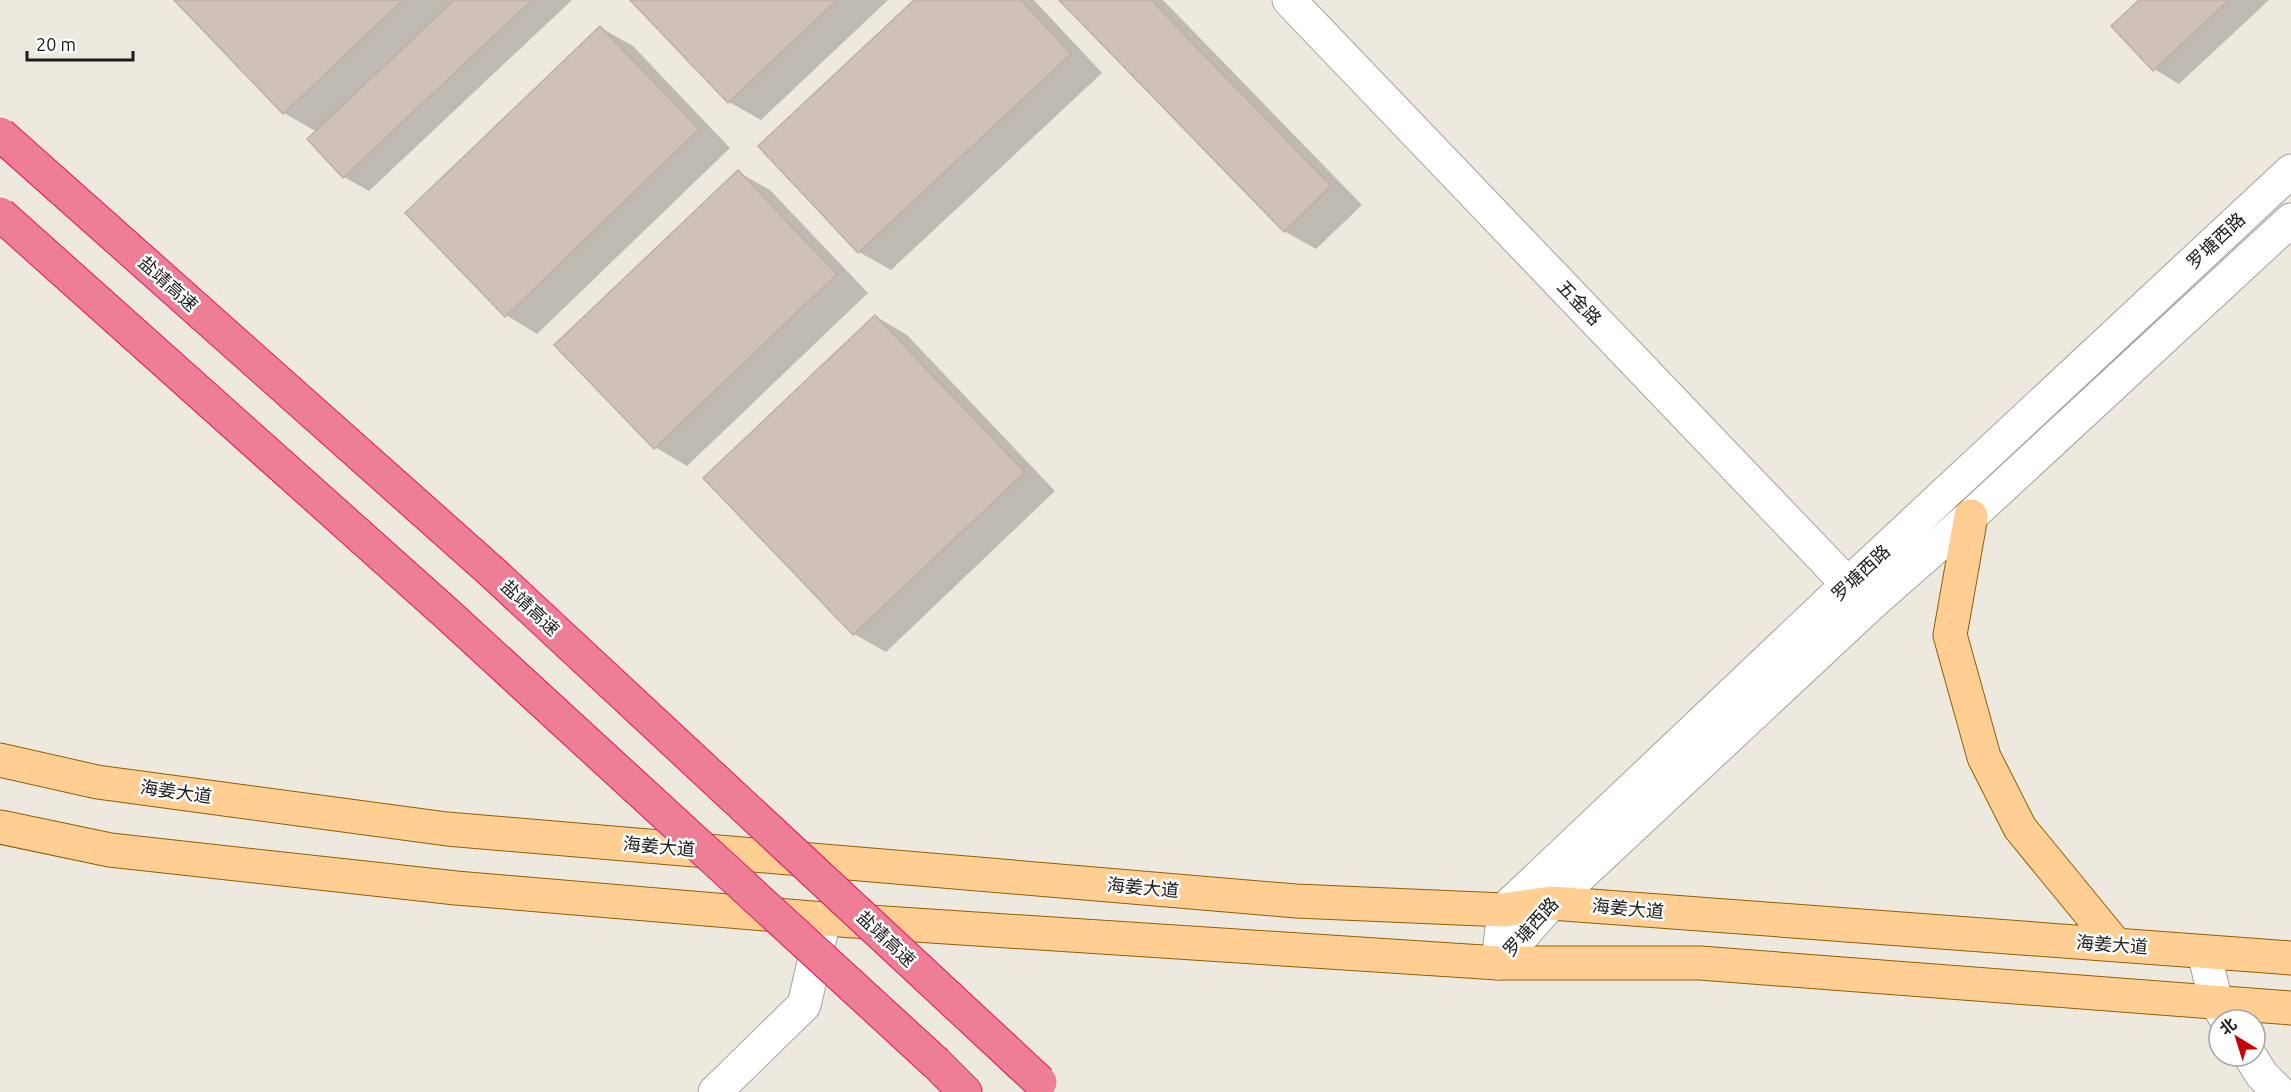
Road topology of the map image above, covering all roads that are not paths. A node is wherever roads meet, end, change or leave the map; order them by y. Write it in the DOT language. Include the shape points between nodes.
graph roads {
  1 [pos="1289,0"];
  2 [pos="0,134"];
  3 [pos="2291,171"];
  4 [pos="0,214"];
  5 [pos="2291,220"];
  6 [pos="1971,516"];
  7 [pos="1859,595"];
  8 [pos="0,760"];
  9 [pos="0,827"];
  10 [pos="1551,903"];
  11 [pos="1504,910"];
  12 [pos="824,920"];
  13 [pos="2116,945"];
  14 [pos="2204,952"];
  15 [pos="2291,958"];
  16 [pos="1498,963"];
  17 [pos="2221,1008"];
  18 [pos="2291,1008"];
  19 [pos="2267,1009"];
  20 [pos="2207,1010"];
  21 [pos="2258,1068"];
  22 [pos="1045,1087"];
  23 [pos="715,1092"];
  24 [pos="965,1092"];
  25 [pos="2279,1092"];
  1 -- 7 [label="street, 五金路"];
  2 -- 22 [label="highway, 盐靖高速, bridge" via="492,573"];
  3 -- 7 [label="street, 罗塘西路"];
  4 -- 24 [label="highway, bridge" via="445,612"];
  5 -- 6 [label="street, 罗塘西路"];
  6 -- 7 [label="street, 罗塘西路"];
  6 -- 13 [label="main road" via="1950,635 1984,757 2020,828"];
  7 -- 10 [label="street, 罗塘西路"];
  7 -- 11 [label="street, 罗塘西路"];
  8 -- 11 [label="main road, 海姜大道" via="97,782 447,829 1296,901"];
  9 -- 12 [label="main road" via="110,850 456,888"];
  10 -- 11 [label="main road, 海姜大道"];
  10 -- 13 [label="main road, 海姜大道"];
  10 -- 16 [label="street, 罗塘西路"];
  11 -- 16 [label="street, 罗塘西路"];
  12 -- 16 [label="main road"];
  12 -- 23 [label="street" via="804,1005"];
  13 -- 14 [label="main road, 海姜大道"];
  14 -- 15 [label="main road, 海姜大道"];
  14 -- 17 [label="street"];
  16 -- 20 [label="main road" via="1700,963"];
  18 -- 19 [label="main road"];
  21 -- 25 [label="street"];
}
